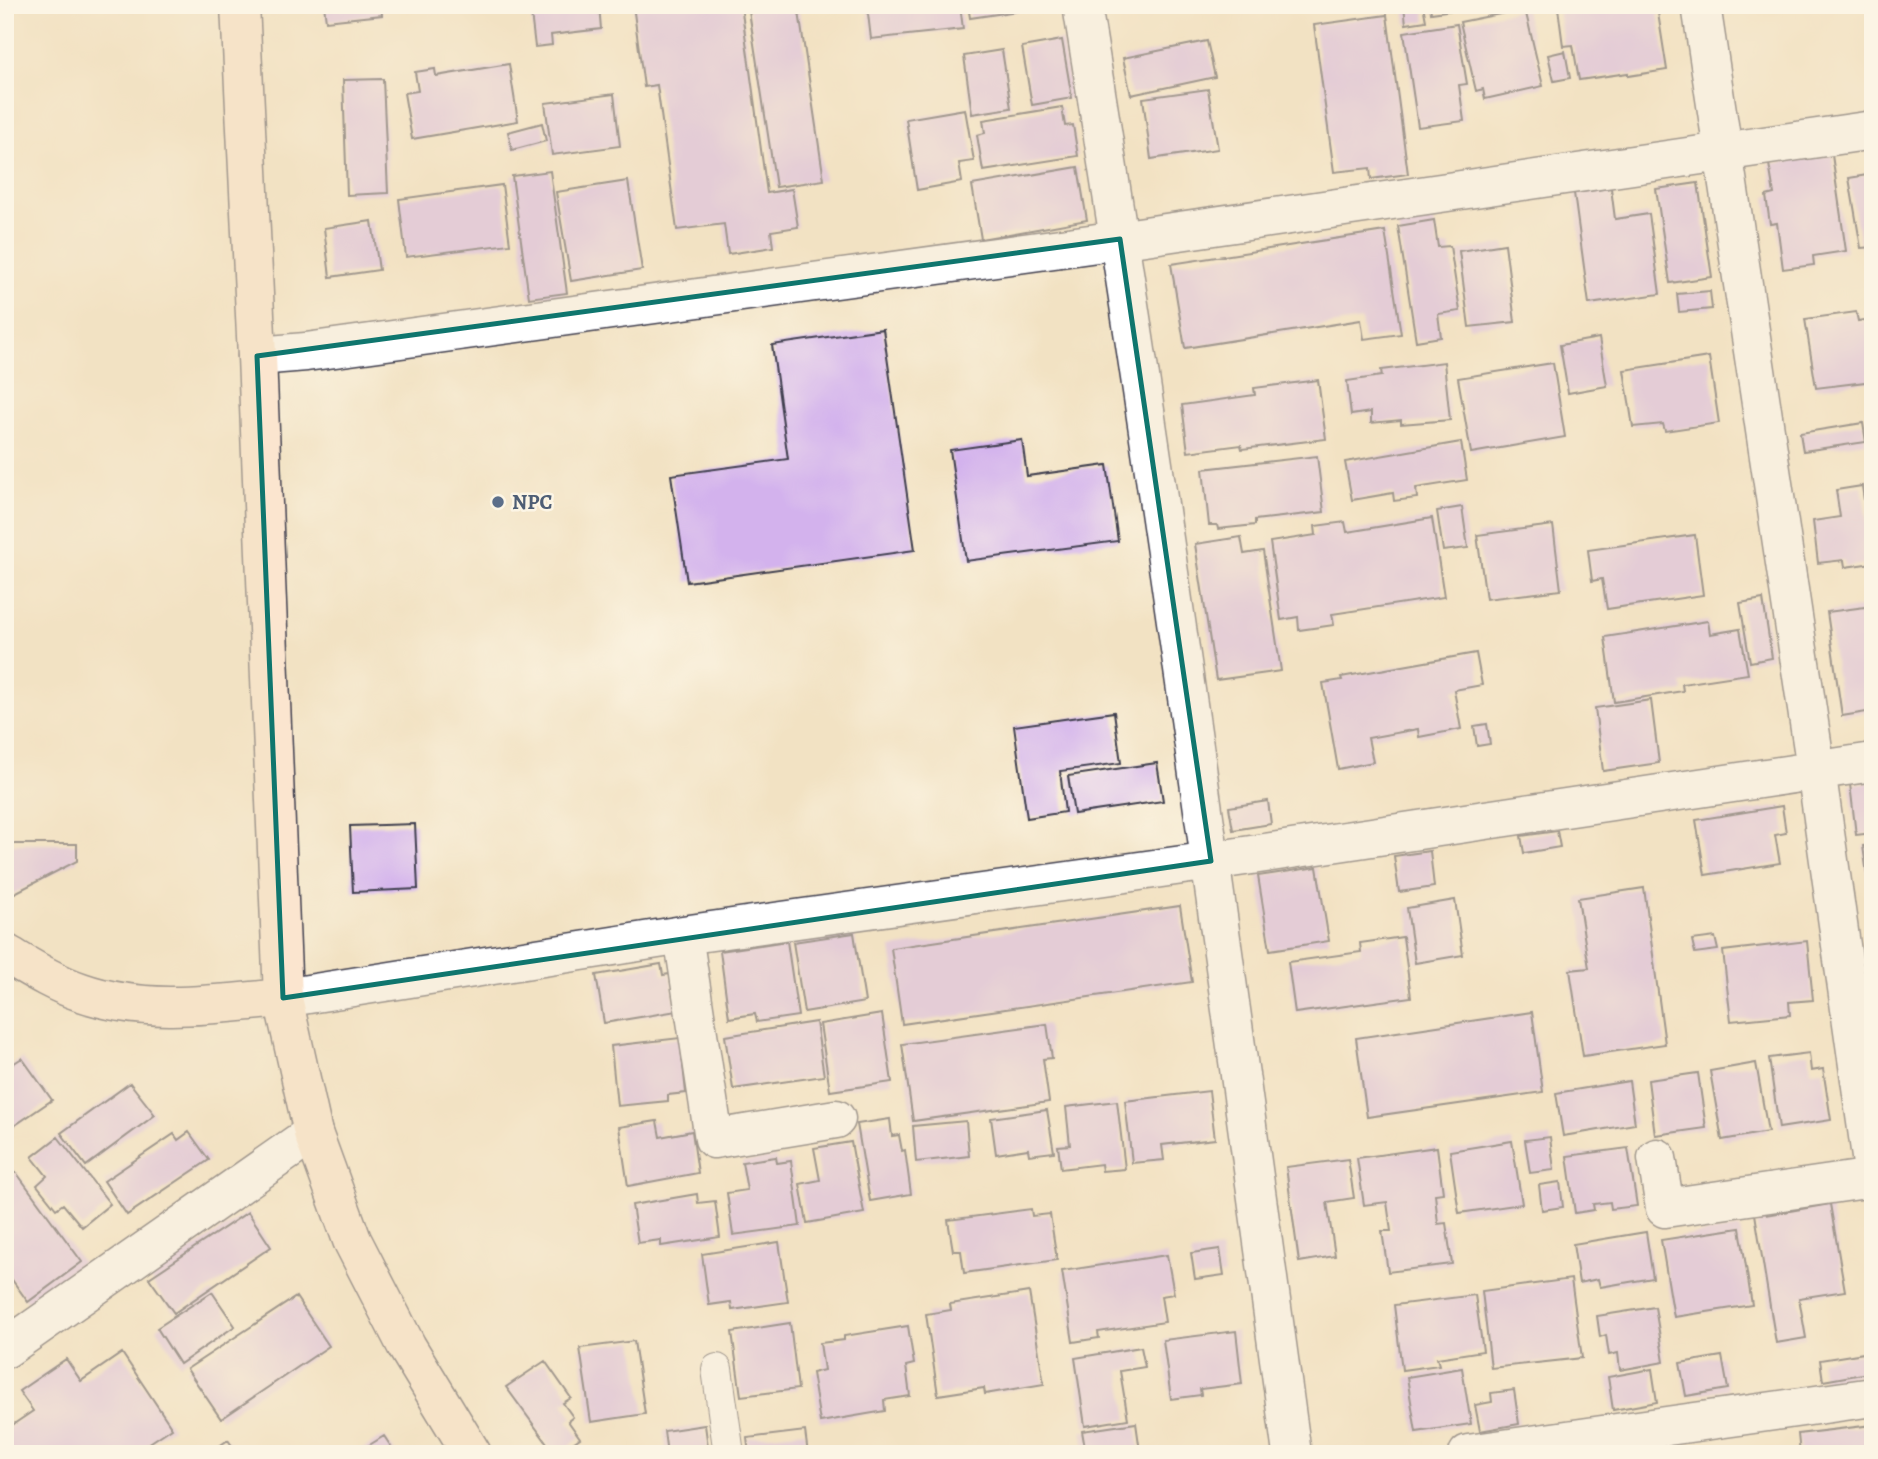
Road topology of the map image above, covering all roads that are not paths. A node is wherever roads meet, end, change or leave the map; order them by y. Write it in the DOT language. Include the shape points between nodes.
graph roads {
  1 [pos="240,5"];
  2 [pos="1082,5"];
  3 [pos="1701,5"];
  4 [pos="1873,130"];
  5 [pos="1721,152"];
  6 [pos="1120,239"];
  7 [pos="257,356"];
  8 [pos="1873,762"];
  9 [pos="1816,769"];
  10 [pos="1211,861"];
  11 [pos="683,935"];
  12 [pos="5,953"];
  13 [pos="282,998"];
  14 [pos="836,1119"];
  15 [pos="313,1133"];
  16 [pos="1657,1158"];
  17 [pos="1873,1171"];
  18 [pos="1873,1178"];
  19 [pos="5,1349"];
  20 [pos="717,1369"];
  21 [pos="1873,1397"];
  22 [pos="472,1454"];
  23 [pos="729,1454"];
  24 [pos="1292,1454"];
  25 [pos="1468,1454"];
  1 -- 7 [label="street"];
  2 -- 6 [label="street"];
  3 -- 5 [label="street"];
  4 -- 5 [label="street"];
  5 -- 6 [label="street"];
  5 -- 9 [label="street"];
  6 -- 7 [label="street"];
  6 -- 10 [label="street"];
  7 -- 13 [label="street"];
  8 -- 9 [label="street"];
  9 -- 10 [label="street"];
  9 -- 17 [label="street"];
  10 -- 11 [label="street"];
  10 -- 24 [label="street"];
  11 -- 13 [label="street"];
  11 -- 14 [label="street" via="714,1139"];
  12 -- 13 [label="street" via="81,992 131,1003 186,1007"];
  13 -- 15 [label="street"];
  15 -- 19 [label="street"];
  15 -- 22 [label="street" via="352,1240 407,1347"];
  16 -- 18 [label="street" via="1665,1208"];
  20 -- 23 [label="lane"];
  21 -- 25 [label="street"];
}
